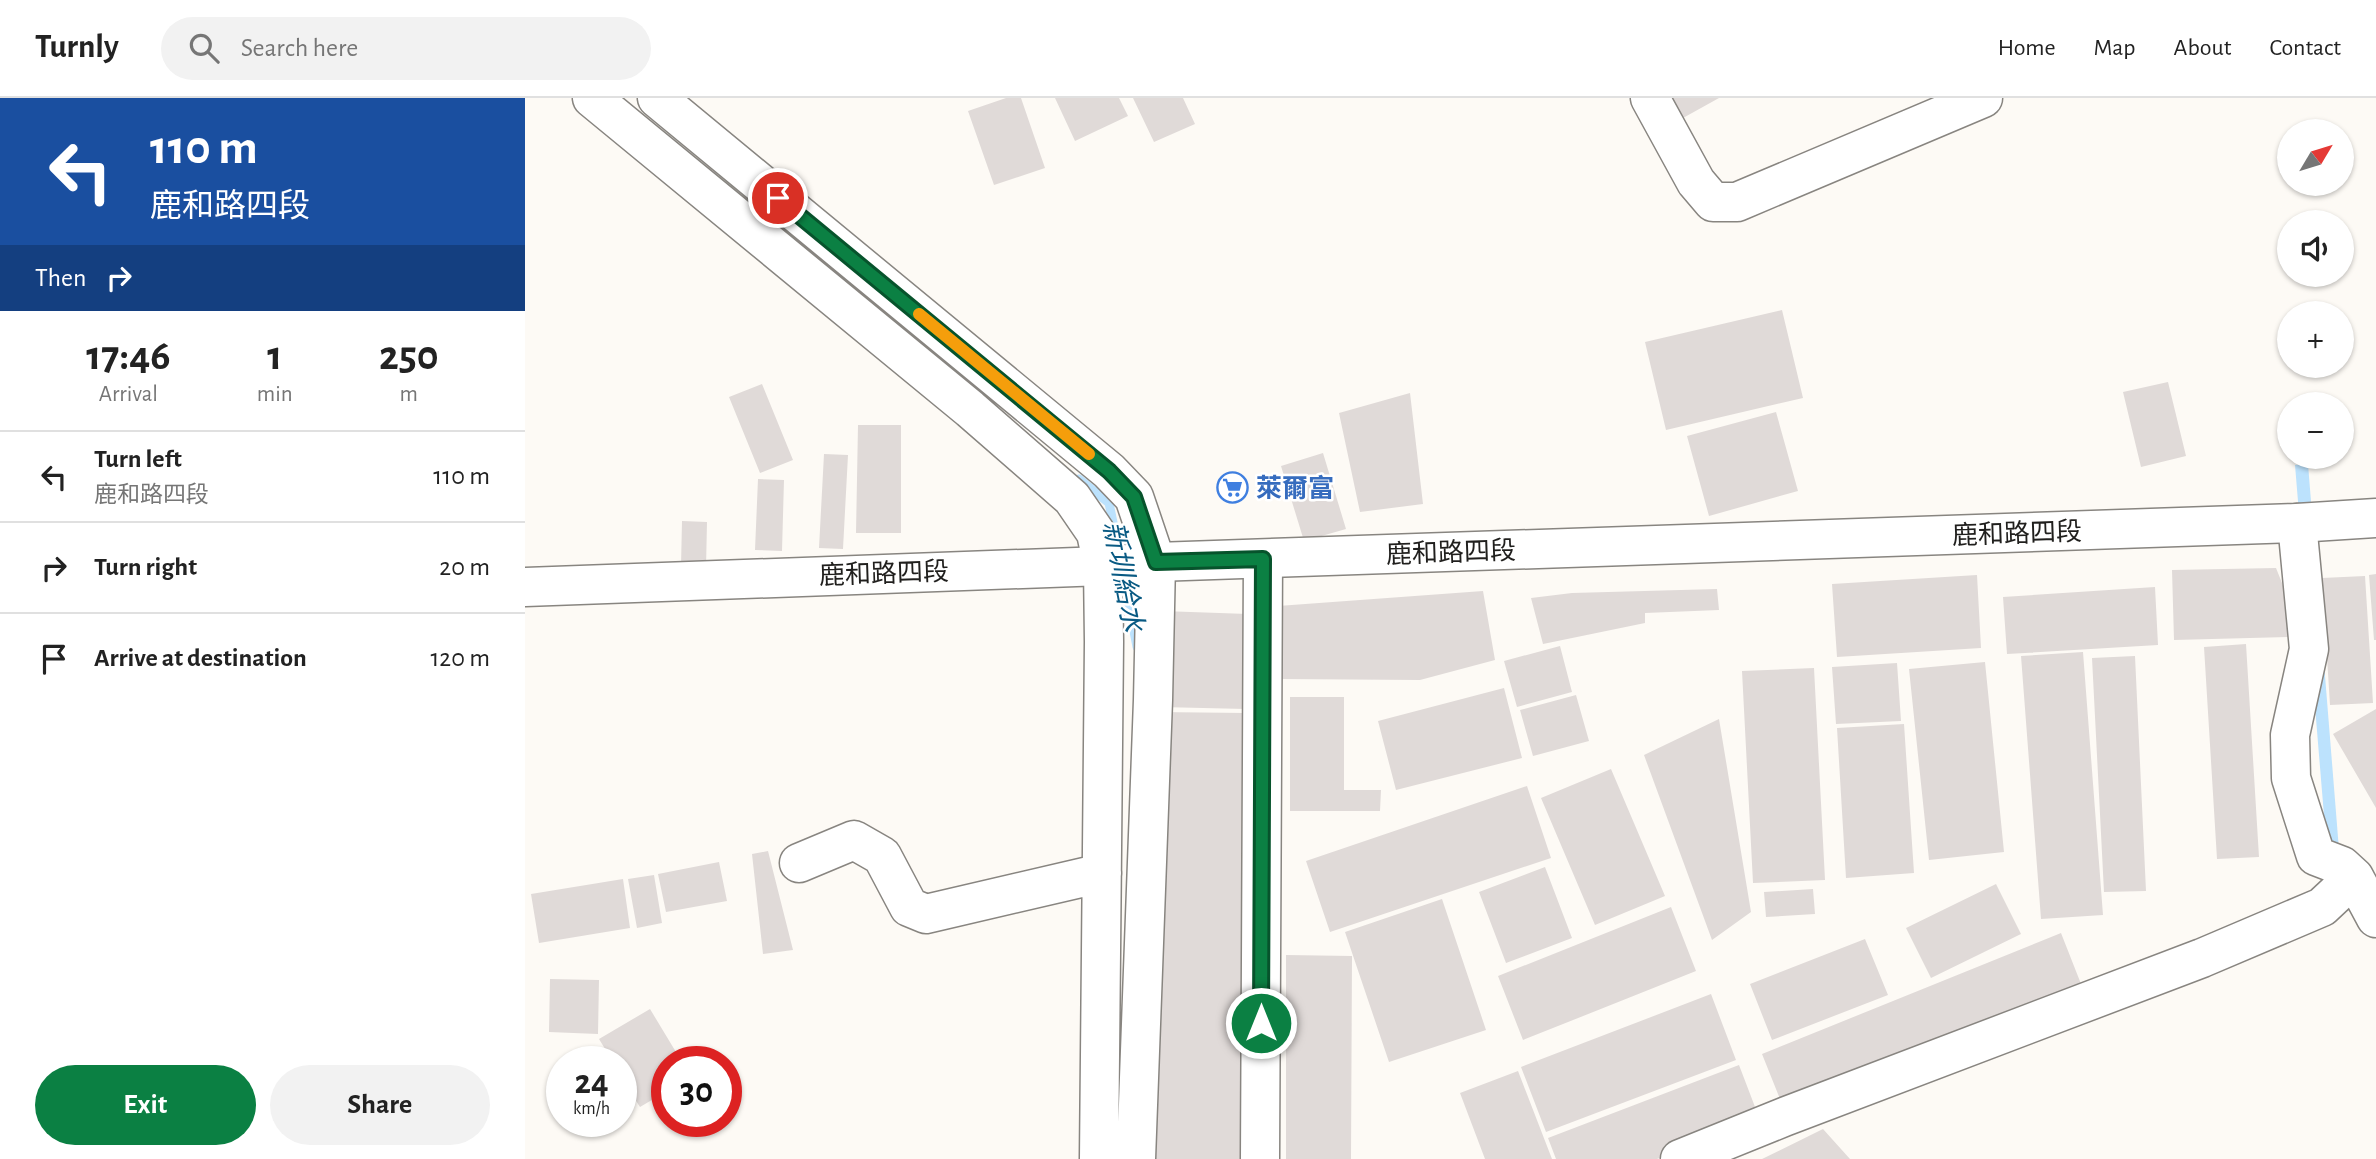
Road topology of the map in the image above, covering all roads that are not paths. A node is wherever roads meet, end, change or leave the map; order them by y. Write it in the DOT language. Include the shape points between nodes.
graph roads {
  1 [pos="592,98"];
  2 [pos="657,98"];
  3 [pos="1650,98"];
  4 [pos="1983,98"];
  5 [pos="2376,518"];
  6 [pos="2298,523"];
  7 [pos="1263,559"];
  8 [pos="1156,562"];
  9 [pos="1103,566"];
  10 [pos="528,593"];
  11 [pos="799,863"];
  12 [pos="1102,873"];
  13 [pos="2354,877"];
  14 [pos="2376,918"];
  15 [pos="1099,1159"];
  16 [pos="1136,1159"];
  17 [pos="1260,1159"];
  18 [pos="1680,1159"];
  1 -- 9 [label="main road" via="1073,498 1097,533"];
  2 -- 8 [label="main road" via="1109,471 1134,497"];
  3 -- 4 [label="main road" via="1696,183 1713,202 1737,202"];
  5 -- 6 [label="main road, 鹿和路四段"];
  6 -- 7 [label="main road, 鹿和路四段"];
  6 -- 13 [label="main road" via="2309,649 2290,735 2291,778 2316,856 2342,866"];
  7 -- 8 [label="main road, 鹿和路四段"];
  7 -- 17 [label="main road"];
  8 -- 9 [label="main road, 鹿和路四段"];
  8 -- 16 [label="main road"];
  9 -- 10 [label="main road, 鹿和路四段"];
  9 -- 12 [label="main road"];
  11 -- 12 [label="main road" via="853,840 882,856 909,907 926,914"];
  12 -- 15 [label="main road"];
  13 -- 14 [label="main road"];
  13 -- 18 [label="main road" via="2322,907 2202,958"];
}
